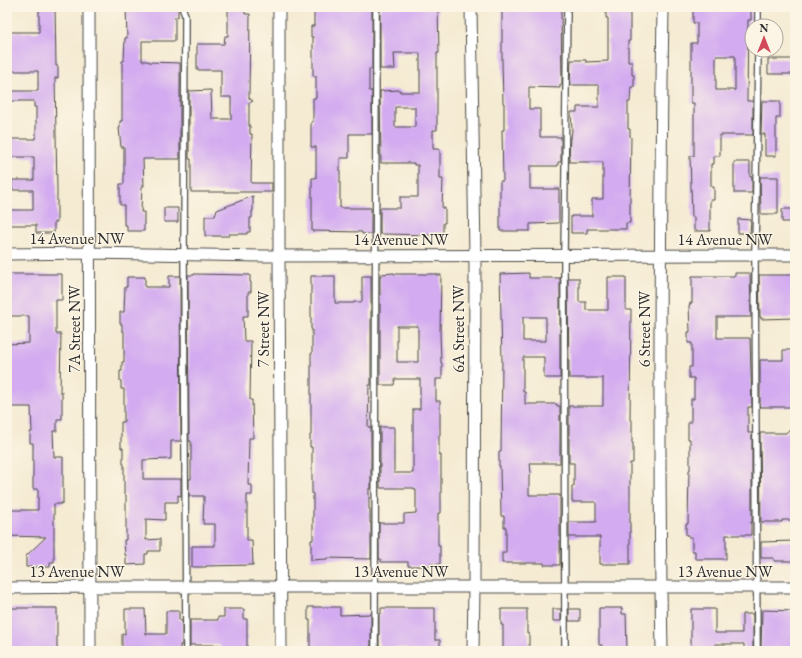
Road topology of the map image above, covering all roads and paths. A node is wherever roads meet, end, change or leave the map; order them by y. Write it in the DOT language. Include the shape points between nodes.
graph roads {
  1 [pos="89,7"];
  2 [pos="182,7"];
  3 [pos="279,7"];
  4 [pos="376,7"];
  5 [pos="471,7"];
  6 [pos="567,7"];
  7 [pos="663,7"];
  8 [pos="758,7"];
  9 [pos="758,18"];
  10 [pos="758,58"];
  11 [pos="90,253"];
  12 [pos="7,254"];
  13 [pos="660,254"];
  14 [pos="755,254"];
  15 [pos="795,254"];
  16 [pos="184,255"];
  17 [pos="376,255"];
  18 [pos="474,255"];
  19 [pos="564,255"];
  20 [pos="279,256"];
  21 [pos="90,587"];
  22 [pos="186,587"];
  23 [pos="281,587"];
  24 [pos="376,587"];
  25 [pos="474,587"];
  26 [pos="565,587"];
  27 [pos="661,587"];
  28 [pos="757,587"];
  29 [pos="795,587"];
  30 [pos="7,588"];
  31 [pos="90,651"];
  32 [pos="186,651"];
  33 [pos="281,651"];
  34 [pos="375,651"];
  35 [pos="473,651"];
  36 [pos="565,651"];
  37 [pos="662,651"];
  38 [pos="757,651"];
  1 -- 11 [label="street, 7A Street NW"];
  2 -- 16 [label="lane" via="185,14"];
  3 -- 20 [label="street, 7 Street NW"];
  4 -- 17 [label="lane"];
  5 -- 18 [label="street, 6A Street NW"];
  6 -- 19 [label="lane"];
  7 -- 13 [label="street, 6 Street NW"];
  8 -- 9 [label="lane"];
  10 -- 14 [label="lane"];
  11 -- 12 [label="street, 14 Avenue NW"];
  11 -- 16 [label="street, 14 Avenue NW"];
  11 -- 21 [label="street, 7A Street NW"];
  13 -- 14 [label="street, 14 Avenue NW"];
  13 -- 19 [label="street, 14 Avenue NW"];
  13 -- 27 [label="street, 6 Street NW"];
  14 -- 15 [label="street, 14 Avenue NW"];
  14 -- 28 [label="lane"];
  16 -- 20 [label="street, 14 Avenue NW"];
  16 -- 22 [label="lane"];
  17 -- 18 [label="street, 14 Avenue NW"];
  17 -- 20 [label="street, 14 Avenue NW"];
  17 -- 24 [label="lane"];
  18 -- 19 [label="street, 14 Avenue NW"];
  18 -- 25 [label="street, 6A Street NW"];
  19 -- 26 [label="lane"];
  20 -- 23 [label="street, 7 Street NW"];
  21 -- 22 [label="street, 13 Avenue NW"];
  21 -- 30 [label="street, 13 Avenue NW"];
  21 -- 31 [label="street, 7A Street NW"];
  22 -- 23 [label="street, 13 Avenue NW"];
  22 -- 32 [label="lane"];
  23 -- 24 [label="street, 13 Avenue NW"];
  23 -- 33 [label="street, 7 Street NW"];
  24 -- 25 [label="street, 13 Avenue NW"];
  24 -- 34 [label="lane"];
  25 -- 26 [label="street, 13 Avenue NW"];
  25 -- 35 [label="street, 6A Street NW"];
  26 -- 27 [label="street, 13 Avenue NW"];
  26 -- 36 [label="lane"];
  27 -- 28 [label="street, 13 Avenue NW"];
  27 -- 37 [label="street, 6 Street NW"];
  28 -- 29 [label="street, 13 Avenue NW"];
  28 -- 38 [label="lane"];
}
